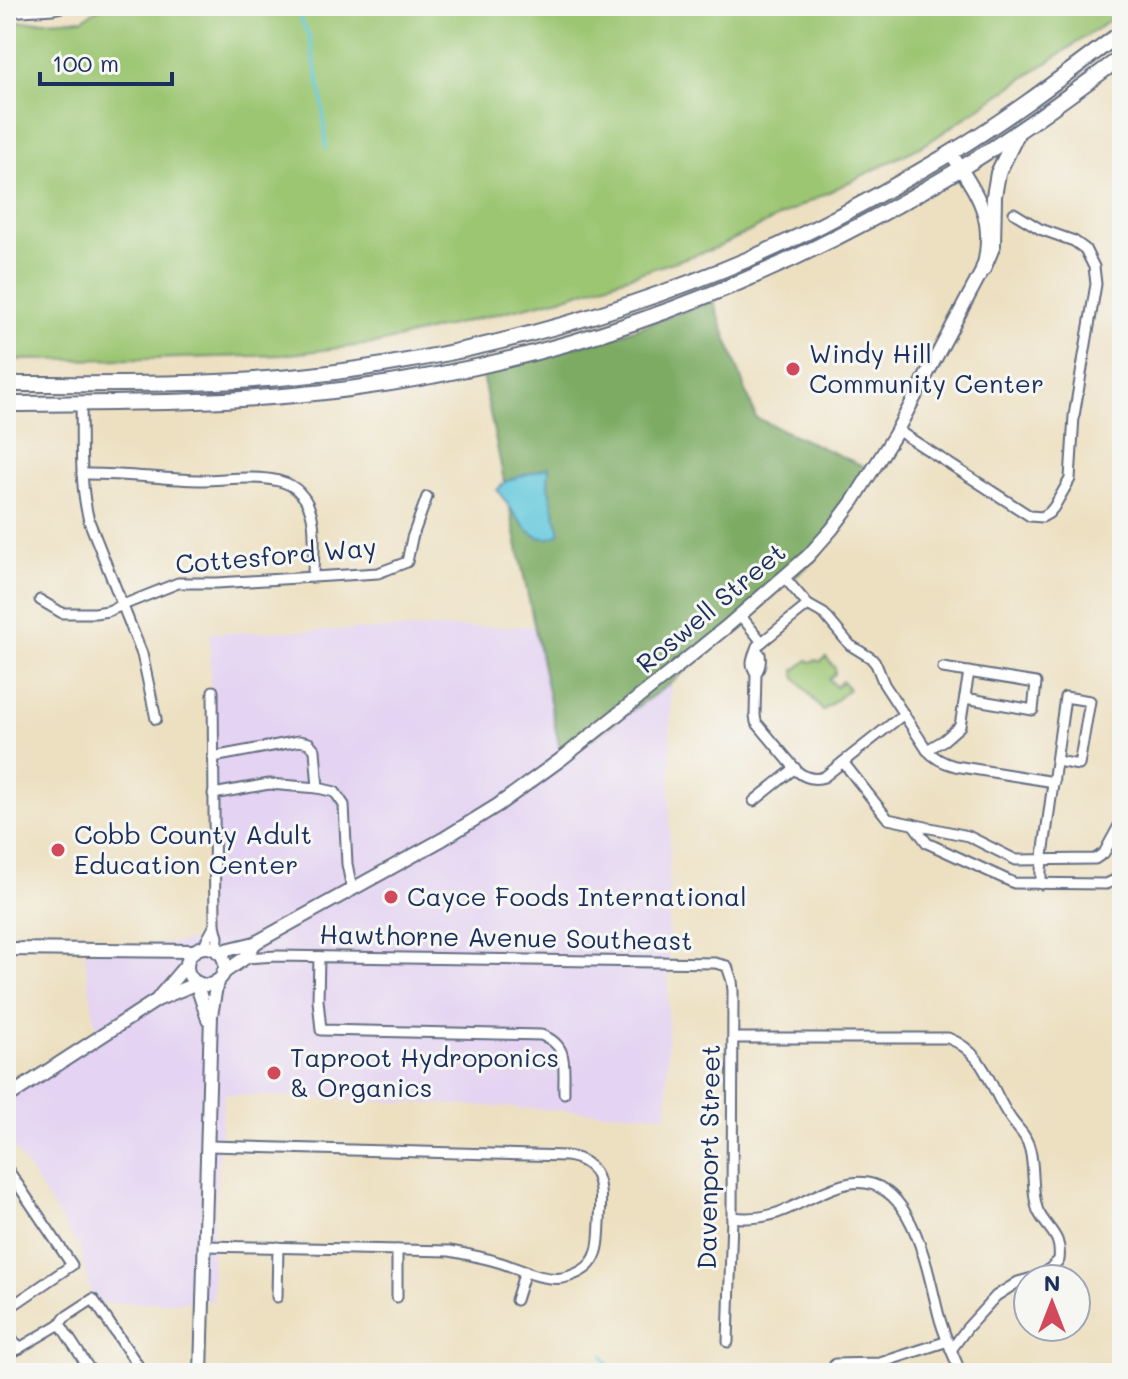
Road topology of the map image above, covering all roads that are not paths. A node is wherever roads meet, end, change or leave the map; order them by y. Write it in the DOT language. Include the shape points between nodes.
graph roads {
  1 [pos="67,6"];
  2 [pos="6,12"];
  3 [pos="1122,32"];
  4 [pos="1122,57"];
  5 [pos="1018,132"];
  6 [pos="951,153"];
  7 [pos="960,169"];
  8 [pos="1014,213"];
  9 [pos="983,269"];
  10 [pos="6,384"];
  11 [pos="81,403"];
  12 [pos="6,404"];
  13 [pos="897,430"];
  14 [pos="82,474"];
  15 [pos="427,497"];
  16 [pos="313,576"];
  17 [pos="784,577"];
  18 [pos="40,600"];
  19 [pos="123,605"];
  20 [pos="808,605"];
  21 [pos="740,615"];
  22 [pos="759,646"];
  23 [pos="943,668"];
  24 [pos="969,672"];
  25 [pos="213,691"];
  26 [pos="965,698"];
  27 [pos="904,714"];
  28 [pos="156,719"];
  29 [pos="927,750"];
  30 [pos="213,757"];
  31 [pos="1057,761"];
  32 [pos="843,762"];
  33 [pos="795,768"];
  34 [pos="1054,782"];
  35 [pos="318,788"];
  36 [pos="213,794"];
  37 [pos="754,801"];
  38 [pos="1122,820"];
  39 [pos="913,824"];
  40 [pos="1043,859"];
  41 [pos="1122,870"];
  42 [pos="1041,884"];
  43 [pos="352,889"];
  44 [pos="215,925"];
  45 [pos="258,942"];
  46 [pos="6,949"];
  47 [pos="144,949"];
  48 [pos="199,949"];
  49 [pos="217,952"];
  50 [pos="277,956"];
  51 [pos="319,957"];
  52 [pos="245,958"];
  53 [pos="187,964"];
  54 [pos="730,973"];
  55 [pos="220,977"];
  56 [pos="197,983"];
  57 [pos="157,1000"];
  58 [pos="211,1025"];
  59 [pos="733,1038"];
  60 [pos="564,1093"];
  61 [pos="6,1098"];
  62 [pos="209,1146"];
  63 [pos="6,1167"];
  64 [pos="732,1217"];
  65 [pos="205,1246"];
  66 [pos="278,1247"];
  67 [pos="397,1250"];
  68 [pos="525,1271"];
  69 [pos="277,1297"];
  70 [pos="397,1297"];
  71 [pos="516,1300"];
  72 [pos="6,1310"];
  73 [pos="60,1324"];
  74 [pos="6,1330"];
  75 [pos="728,1342"];
  76 [pos="949,1345"];
  77 [pos="19,1349"];
  78 [pos="6,1356"];
  79 [pos="835,1364"];
  80 [pos="92,1373"];
  81 [pos="143,1373"];
  82 [pos="201,1373"];
  83 [pos="961,1373"];
  1 -- 2 [label="street"];
  3 -- 6 [label="main road"];
  4 -- 5 [label="main road"];
  5 -- 7 [label="main road"];
  5 -- 9 [label="main road" via="998,173 993,245"];
  6 -- 7 [label="street, Roswell Street"];
  6 -- 10 [label="main road" via="838,217 747,260 615,309 496,342 402,362 273,378"];
  7 -- 9 [label="street, Roswell Street" via="983,210"];
  7 -- 11 [label="main road" via="773,269 626,327 548,349 348,390 203,402"];
  8 -- 13 [label="street" via="1074,241 1094,267 1096,292 1076,398 1068,484 1049,513 1030,516"];
  9 -- 13 [label="street, Roswell Street"];
  11 -- 12 [label="main road"];
  11 -- 14 [label="street"];
  13 -- 17 [label="street, Roswell Street" via="846,511"];
  14 -- 16 [label="street" via="258,478 293,486 311,514"];
  14 -- 19 [label="street" via="89,521"];
  15 -- 16 [label="street, Cottesford Way" via="407,562 378,573"];
  16 -- 19 [label="street, Cottesford Way" via="178,583"];
  17 -- 20 [label="street"];
  17 -- 21 [label="street, Roswell Street"];
  18 -- 19 [label="street, Cottesford Way" via="62,613"];
  19 -- 28 [label="street" via="142,654"];
  20 -- 22 [label="street"];
  20 -- 27 [label="street" via="871,658"];
  21 -- 22 [label="street"];
  21 -- 43 [label="street, Roswell Street" via="498,805"];
  22 -- 33 [label="street" via="756,722"];
  23 -- 24 [label="street"];
  24 -- 26 [label="street"];
  24 -- 26 [label="street" via="1036,683 1033,710"];
  25 -- 30 [label="street"];
  26 -- 29 [label="street" via="957,729"];
  27 -- 29 [label="street"];
  27 -- 32 [label="street"];
  29 -- 34 [label="street" via="955,766"];
  30 -- 35 [label="street" via="309,743 315,750"];
  30 -- 36 [label="street"];
  31 -- 31 [label="street" via="1065,697 1090,701 1079,765"];
  31 -- 34 [label="street"];
  32 -- 33 [label="street" via="821,778 805,777"];
  32 -- 39 [label="street" via="888,819"];
  33 -- 37 [label="street"];
  34 -- 40 [label="street"];
  35 -- 36 [label="street" via="269,784"];
  35 -- 43 [label="street" via="335,792 344,805"];
  36 -- 44 [label="street"];
  38 -- 40 [label="street" via="1100,857"];
  39 -- 40 [label="street" via="968,836 1016,860"];
  39 -- 42 [label="street" via="927,843 1014,883"];
  40 -- 42 [label="street"];
  41 -- 42 [label="street" via="1106,884"];
  43 -- 45 [label="street, Roswell Street"];
  44 -- 48 [label="street"];
  44 -- 49 [label="street"];
  45 -- 49 [label="street, Roswell Street"];
  45 -- 50 [label="street"];
  45 -- 52 [label="street, Roswell Street"];
  46 -- 47 [label="street"];
  47 -- 48 [label="street"];
  47 -- 53 [label="street"];
  48 -- 49 [label="street"];
  48 -- 53 [label="street"];
  49 -- 55 [label="street" via="224,964"];
  50 -- 51 [label="street, Hawthorne Avenue Southeast"];
  50 -- 52 [label="street, Hawthorne Avenue Southeast"];
  51 -- 54 [label="street, Hawthorne Avenue Southeast" via="715,963 727,966"];
  51 -- 60 [label="street" via="321,1030 541,1035 561,1047"];
  52 -- 55 [label="street, Roswell Street"];
  53 -- 56 [label="street"];
  53 -- 57 [label="street"];
  54 -- 59 [label="street, Davenport Street"];
  55 -- 56 [label="street" via="208,985"];
  55 -- 58 [label="street"];
  56 -- 57 [label="street"];
  56 -- 58 [label="street"];
  57 -- 61 [label="street"];
  58 -- 62 [label="street"];
  59 -- 64 [label="street, Davenport Street"];
  59 -- 76 [label="street" via="948,1038 974,1055 1026,1135 1034,1196 1060,1247 1059,1260 1043,1275 996,1296"];
  62 -- 65 [label="street"];
  62 -- 68 [label="street" via="576,1157 593,1170 601,1191 596,1255 590,1266 566,1277"];
  63 -- 72 [label="street" via="72,1265"];
  64 -- 75 [label="street, Davenport Street"];
  64 -- 76 [label="street" via="774,1215 841,1185 879,1188 893,1197 915,1230"];
  65 -- 66 [label="street"];
  65 -- 82 [label="street"];
  66 -- 67 [label="street"];
  66 -- 69 [label="street"];
  67 -- 68 [label="street" via="450,1251"];
  67 -- 70 [label="street"];
  68 -- 71 [label="street"];
  73 -- 77 [label="street"];
  73 -- 80 [label="street"];
  73 -- 81 [label="street" via="93,1299"];
  74 -- 77 [label="street"];
  76 -- 79 [label="street" via="880,1363"];
  76 -- 83 [label="street"];
  77 -- 78 [label="street"];
}
